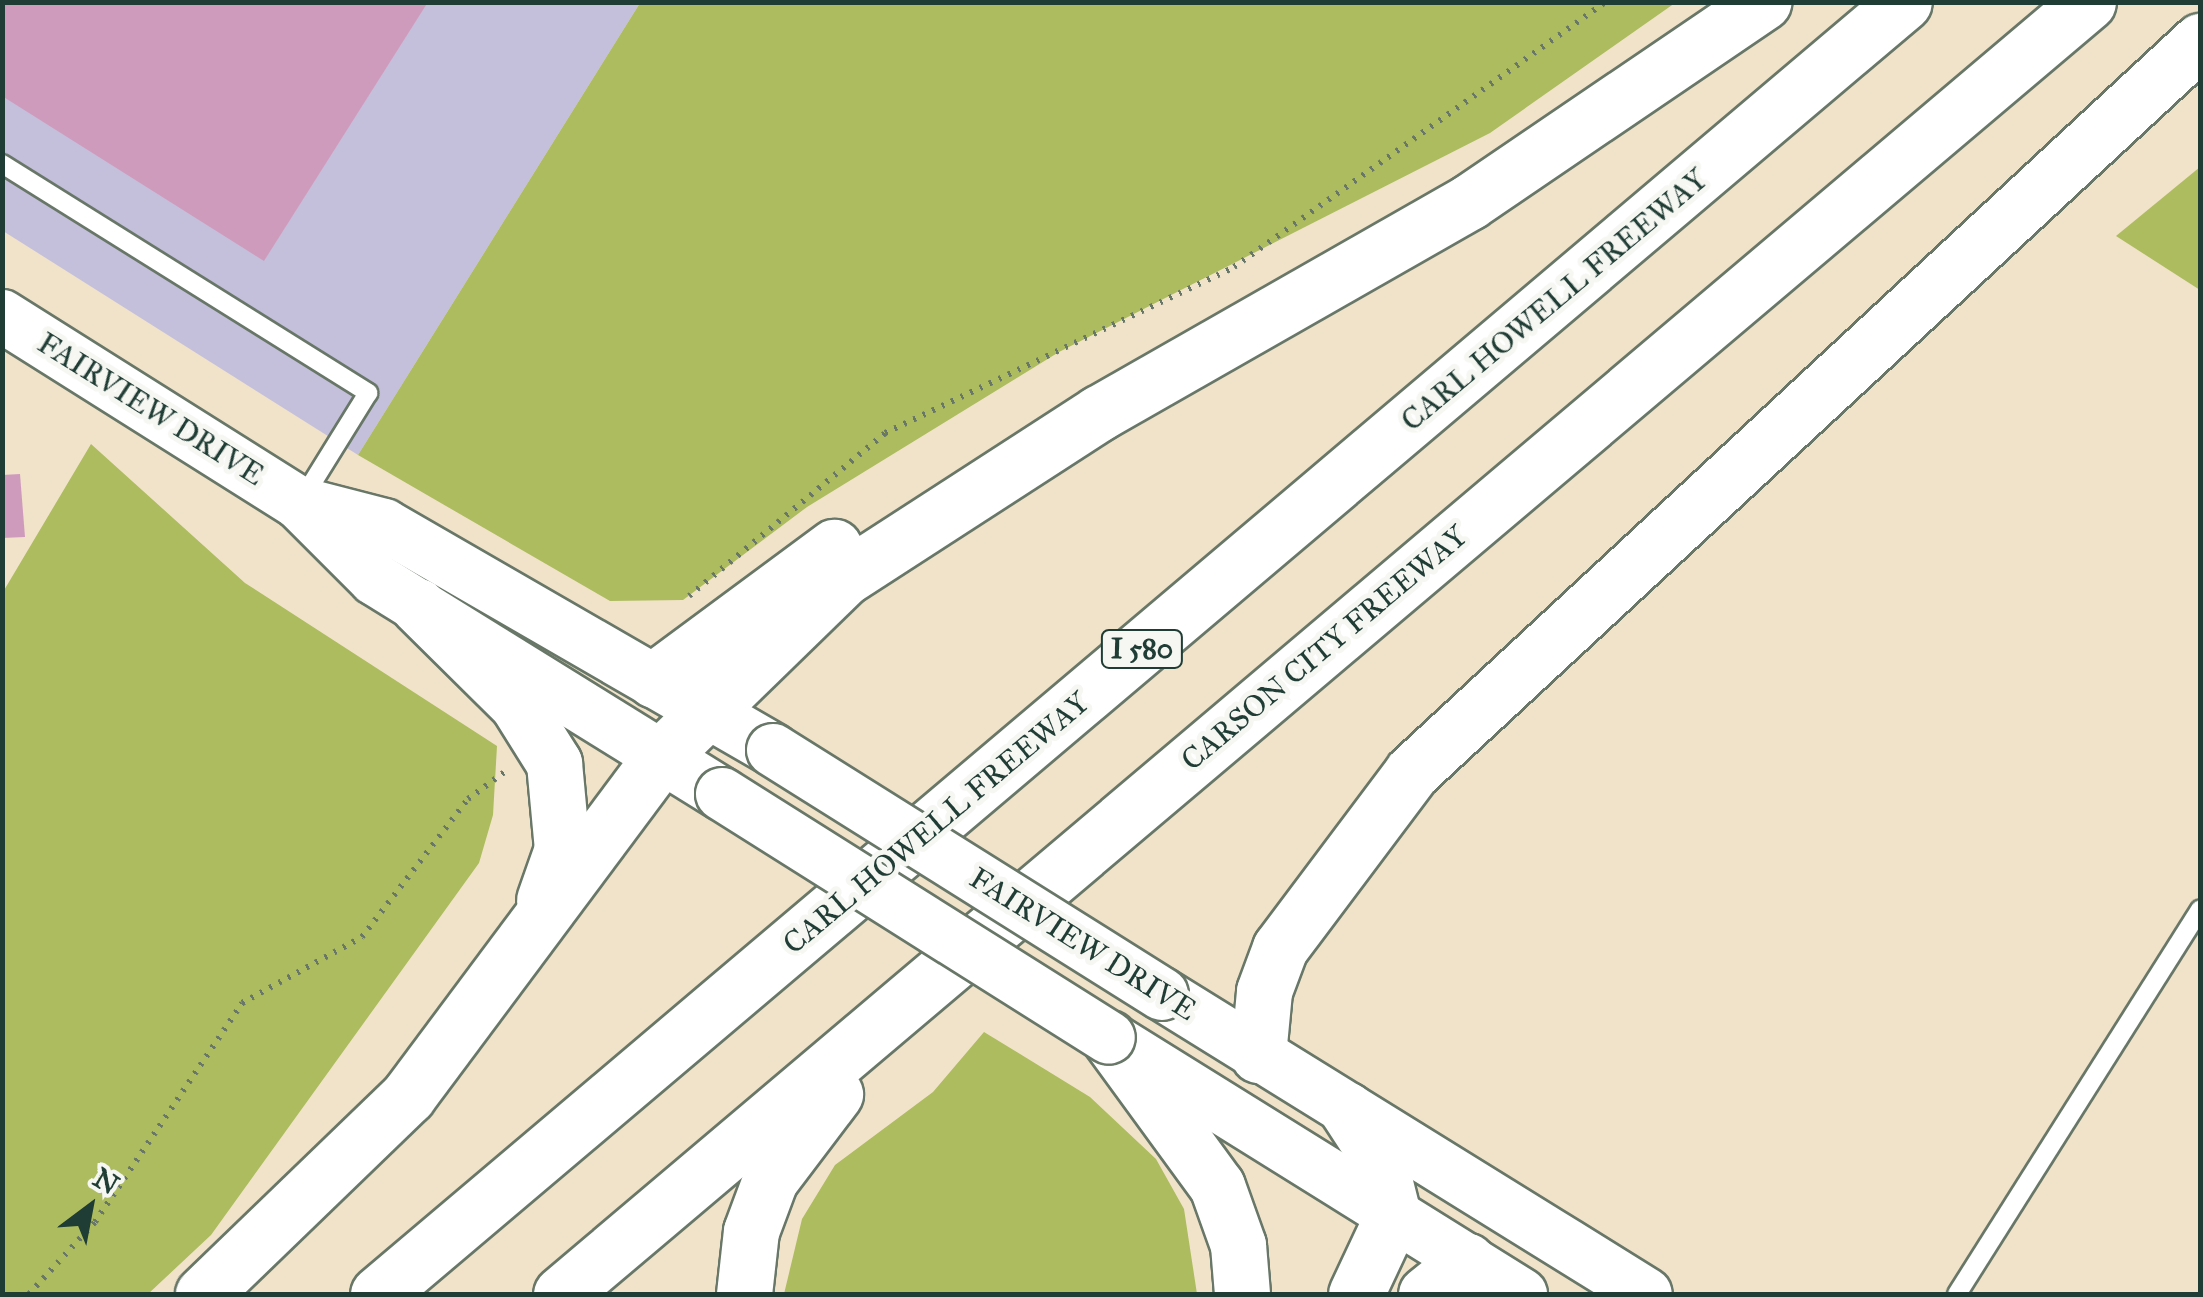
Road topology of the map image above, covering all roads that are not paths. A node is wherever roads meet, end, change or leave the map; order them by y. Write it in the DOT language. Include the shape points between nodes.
graph roads {
  1 [pos="1763,2"];
  2 [pos="1904,2"];
  3 [pos="2088,2"];
  4 [pos="2200,42"];
  5 [pos="2,164"];
  6 [pos="2,316"];
  7 [pos="1098,413"];
  8 [pos="300,503"];
  9 [pos="418,606"];
  10 [pos="654,680"];
  11 [pos="704,709"];
  12 [pos="661,756"];
  13 [pos="1073,861"];
  14 [pos="2200,909"];
  15 [pos="508,969"];
  16 [pos="1109,1038"];
  17 [pos="1258,1055"];
  18 [pos="1347,1110"];
  19 [pos="1392,1215"];
  20 [pos="1446,1278"];
  21 [pos="204,1294"];
  22 [pos="378,1294"];
  23 [pos="561,1294"];
  24 [pos="744,1294"];
  25 [pos="1242,1294"];
  26 [pos="1356,1294"];
  27 [pos="1521,1294"];
  28 [pos="1646,1294"];
  29 [pos="1957,1294"];
  1 -- 7 [label="highway" via="1469,202"];
  2 -- 22 [label="highway, CARL HOWELL FREEWAY / I 580"];
  3 -- 13 [label="highway, CARSON CITY FREEWAY"];
  4 -- 17 [label="highway" via="1412,772 1280,948 1264,992"];
  5 -- 8 [label="lane" via="368,394"];
  6 -- 8 [label="main road, FAIRVIEW DRIVE"];
  7 -- 10 [label="highway" via="1016,441 911,496"];
  7 -- 11 [label="highway" via="861,564"];
  8 -- 9 [label="main road, FAIRVIEW DRIVE" via="352,561"];
  8 -- 10 [label="main road, FAIRVIEW DRIVE" via="384,525"];
  9 -- 12 [label="main road, FAIRVIEW DRIVE"];
  9 -- 15 [label="highway" via="517,704 554,763 562,849"];
  10 -- 11 [label="main road, FAIRVIEW DRIVE"];
  11 -- 12 [label="highway"];
  11 -- 17 [label="main road, FAIRVIEW DRIVE, bridge"];
  12 -- 15 [label="highway"];
  12 -- 16 [label="main road, FAIRVIEW DRIVE, bridge"];
  13 -- 23 [label="highway, CARSON CITY FREEWAY"];
  13 -- 24 [label="highway" via="794,1143 751,1231"];
  14 -- 29 [label="lane"];
  15 -- 21 [label="highway" via="395,1109"];
  16 -- 19 [label="main road, FAIRVIEW DRIVE"];
  16 -- 25 [label="highway" via="1217,1186 1238,1246"];
  17 -- 18 [label="main road, FAIRVIEW DRIVE"];
  18 -- 19 [label="highway" via="1384,1170"];
  18 -- 28 [label="main road, FAIRVIEW DRIVE"];
  19 -- 20 [label="main road, FAIRVIEW DRIVE"];
  19 -- 26 [label="highway"];
  20 -- 27 [label="main road, FAIRVIEW DRIVE"];
}
